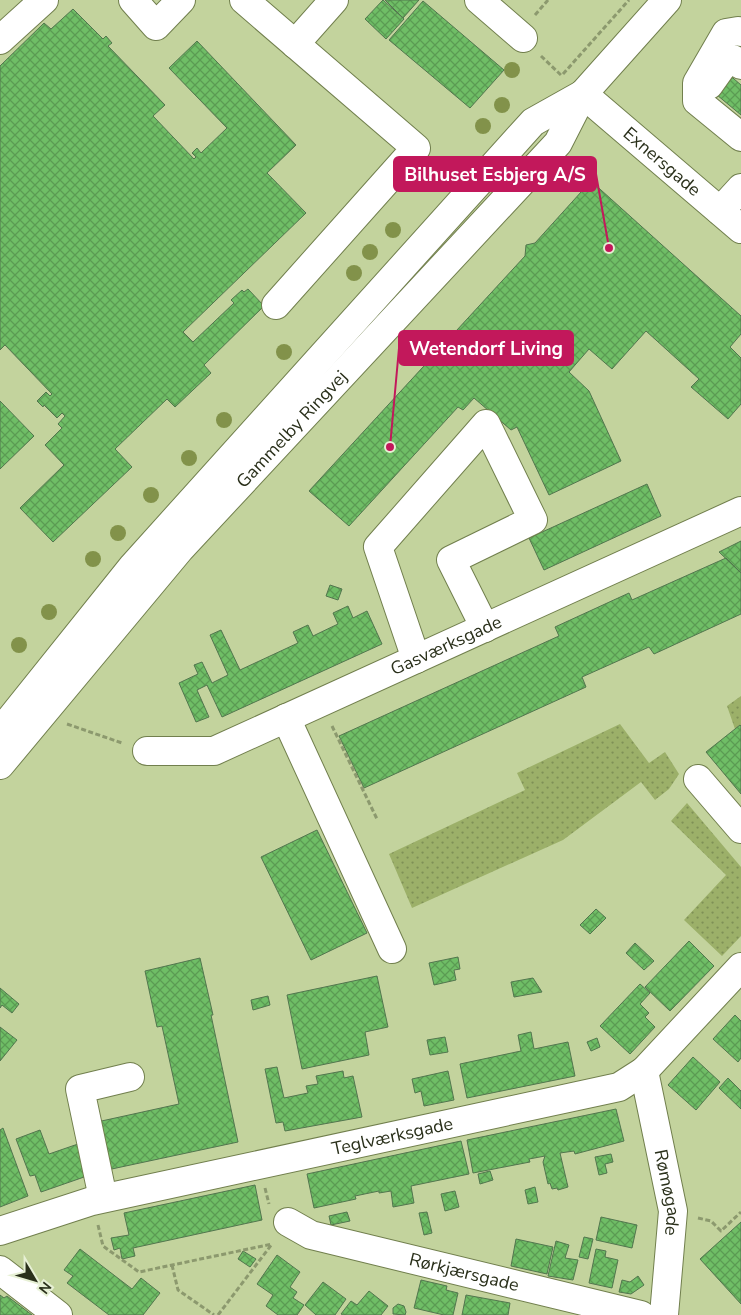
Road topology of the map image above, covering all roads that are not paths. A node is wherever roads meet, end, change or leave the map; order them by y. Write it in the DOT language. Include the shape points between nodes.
graph roads {
  1 [pos="44,0"];
  2 [pos="133,0"];
  3 [pos="181,0"];
  4 [pos="244,0"];
  5 [pos="334,0"];
  6 [pos="479,0"];
  7 [pos="667,0"];
  8 [pos="528,27"];
  9 [pos="741,32"];
  10 [pos="0,40"];
  11 [pos="295,44"];
  12 [pos="741,65"];
  13 [pos="583,94"];
  14 [pos="697,100"];
  15 [pos="741,137"];
  16 [pos="741,188"];
  17 [pos="720,211"];
  18 [pos="741,229"];
  19 [pos="276,305"];
  20 [pos="741,511"];
  21 [pos="485,628"];
  22 [pos="416,659"];
  23 [pos="286,718"];
  24 [pos="0,732"];
  25 [pos="147,750"];
  26 [pos="0,766"];
  27 [pos="698,779"];
  28 [pos="741,828"];
  29 [pos="392,949"];
  30 [pos="741,966"];
  31 [pos="644,1071"];
  32 [pos="130,1078"];
  33 [pos="98,1199"];
  34 [pos="288,1222"];
  35 [pos="0,1231"];
  36 [pos="0,1270"];
  37 [pos="58,1315"];
  38 [pos="642,1315"];
  39 [pos="664,1315"];
  1 -- 10 [label="street"];
  2 -- 3 [label="street" via="156,26"];
  4 -- 11 [label="street"];
  5 -- 11 [label="street"];
  6 -- 8 [label="street"];
  7 -- 13 [label="street, Gammelby Ringvej"];
  9 -- 14 [label="street" via="726,33 697,83"];
  11 -- 19 [label="street" via="416,148"];
  12 -- 14 [label="street" via="733,59 726,61"];
  13 -- 17 [label="street, Exnersgade"];
  13 -- 24 [label="street, Gammelby Ringvej" via="533,122 133,566"];
  13 -- 26 [label="street, Gammelby Ringvej" via="558,143 180,548"];
  14 -- 15 [label="street"];
  16 -- 17 [label="street"];
  17 -- 18 [label="street, Exnersgade"];
  20 -- 21 [label="street, Gasværksgade"];
  21 -- 22 [label="street, Gasværksgade"];
  21 -- 22 [label="street" via="451,560 533,520 486,424 378,547"];
  22 -- 23 [label="street, Gasværksgade"];
  23 -- 25 [label="street, Gasværksgade" via="214,751"];
  23 -- 29 [label="street"];
  27 -- 28 [label="street"];
  30 -- 31 [label="street, Teglværksgade"];
  31 -- 33 [label="street, Teglværksgade" via="619,1087"];
  31 -- 39 [label="street, Rømøgade" via="673,1211"];
  32 -- 33 [label="street" via="80,1089"];
  33 -- 35 [label="street, Teglværksgade"];
  34 -- 38 [label="street, Rørkjærsgade" via="311,1235"];
  36 -- 37 [label="street"];
}
